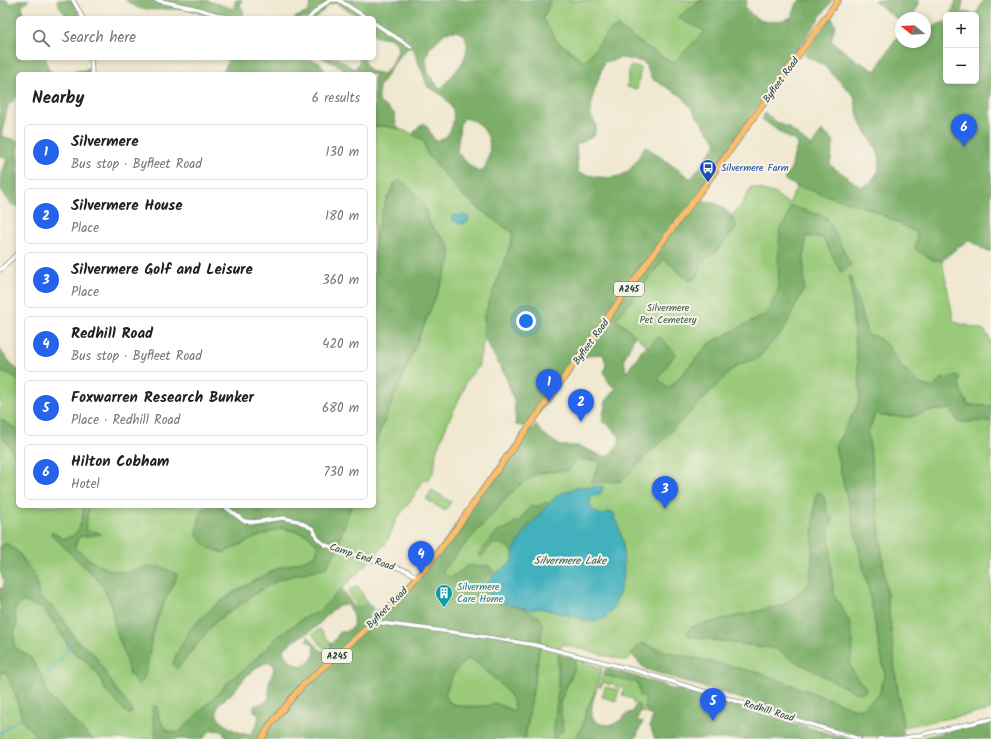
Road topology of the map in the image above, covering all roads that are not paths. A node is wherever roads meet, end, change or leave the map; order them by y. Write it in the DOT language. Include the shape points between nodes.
graph roads {
  1 [pos="73,0"];
  2 [pos="156,0"];
  3 [pos="331,0"];
  4 [pos="838,0"];
  5 [pos="82,16"];
  6 [pos="221,16"];
  7 [pos="312,16"];
  8 [pos="363,16"];
  9 [pos="376,24"];
  10 [pos="411,47"];
  11 [pos="91,60"];
  12 [pos="92,72"];
  13 [pos="16,255"];
  14 [pos="0,270"];
  15 [pos="227,508"];
  16 [pos="417,577"];
  17 [pos="374,622"];
  18 [pos="991,719"];
  19 [pos="262,739"];
  20 [pos="859,739"];
  21 [pos="879,739"];
  1 -- 5 [label="street"];
  2 -- 6 [label="street"];
  3 -- 7 [label="street"];
  3 -- 8 [label="street" via="339,0"];
  4 -- 16 [label="main road, Byfleet Road / A245" via="455,530"];
  9 -- 10 [label="street"];
  11 -- 12 [label="street"];
  13 -- 14 [label="street"];
  15 -- 16 [label="street, Camp End Road" via="244,521 283,518 298,521 313,529 317,538 325,545 408,571"];
  16 -- 17 [label="main road, Byfleet Road / A245"];
  17 -- 19 [label="main road, Byfleet Road / A245" via="302,686 269,726"];
  17 -- 20 [label="street, Redhill Road" via="535,645 638,671"];
  18 -- 21 [label="street" via="901,739"];
}
